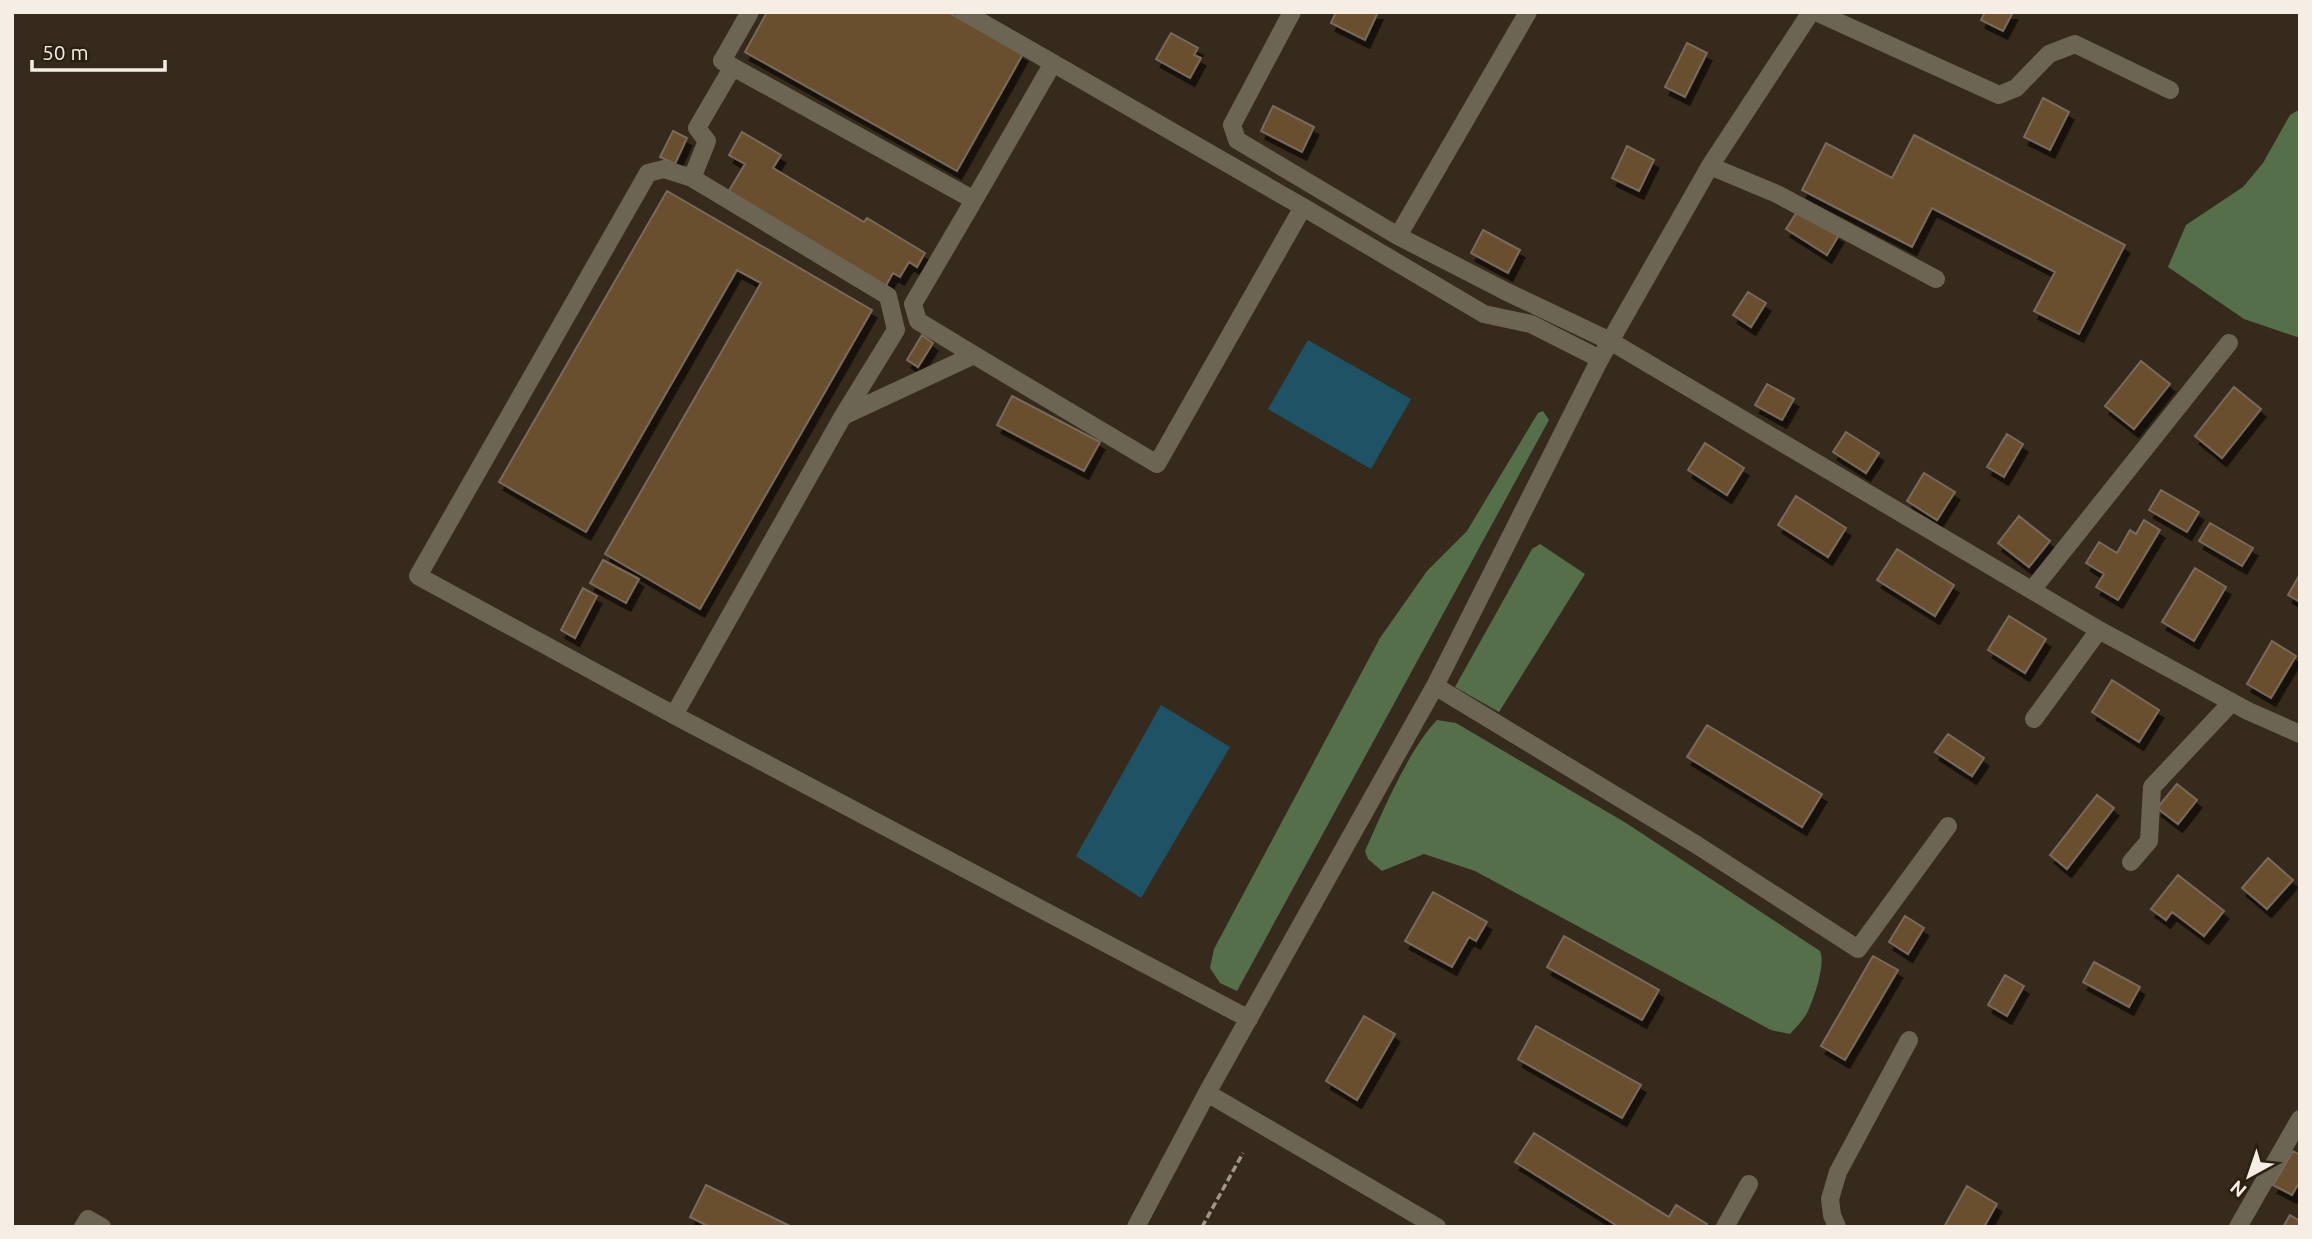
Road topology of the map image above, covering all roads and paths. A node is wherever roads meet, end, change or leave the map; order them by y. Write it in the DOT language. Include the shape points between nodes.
graph roads {
  1 [pos="750,12"];
  2 [pos="964,12"];
  3 [pos="1292,12"];
  4 [pos="1528,12"];
  5 [pos="1813,12"];
  6 [pos="1052,63"];
  7 [pos="732,68"];
  8 [pos="2170,90"];
  9 [pos="1710,166"];
  10 [pos="692,178"];
  11 [pos="974,200"];
  12 [pos="1303,208"];
  13 [pos="1398,236"];
  14 [pos="1936,279"];
  15 [pos="1611,341"];
  16 [pos="2230,342"];
  17 [pos="974,355"];
  18 [pos="1600,359"];
  19 [pos="844,416"];
  20 [pos="2032,590"];
  21 [pos="2099,630"];
  22 [pos="1435,686"];
  23 [pos="2232,702"];
  24 [pos="674,715"];
  25 [pos="2034,719"];
  26 [pos="2297,727"];
  27 [pos="1948,826"];
  28 [pos="2131,862"];
  29 [pos="1249,1019"];
  30 [pos="1909,1040"];
  31 [pos="1207,1093"];
  32 [pos="2300,1119"];
  33 [pos="1243,1153"];
  34 [pos="1749,1184"];
  35 [pos="83,1227"];
  36 [pos="102,1227"];
  37 [pos="1136,1227"];
  38 [pos="1202,1227"];
  39 [pos="1437,1227"];
  40 [pos="1725,1227"];
  41 [pos="1837,1227"];
  42 [pos="2238,1227"];
  1 -- 7 [label="street" via="722,61"];
  2 -- 6 [label="street"];
  3 -- 13 [label="street" via="1232,125 1237,140"];
  4 -- 13 [label="street"];
  5 -- 8 [label="street" via="1998,95 2016,88 2049,54 2075,44"];
  5 -- 9 [label="street"];
  6 -- 11 [label="street"];
  6 -- 12 [label="street"];
  7 -- 10 [label="street" via="697,128 707,141"];
  7 -- 11 [label="street"];
  9 -- 14 [label="street" via="1777,194"];
  9 -- 15 [label="street"];
  10 -- 19 [label="street" via="888,296 895,330"];
  10 -- 24 [label="street" via="664,169 648,173 418,576"];
  11 -- 17 [label="street" via="913,304 918,321"];
  12 -- 17 [label="street" via="1157,464"];
  12 -- 18 [label="street" via="1484,314 1531,324"];
  13 -- 15 [label="street"];
  15 -- 18 [label="street"];
  15 -- 20 [label="street"];
  16 -- 20 [label="street"];
  17 -- 19 [label="street"];
  18 -- 22 [label="street"];
  19 -- 24 [label="street"];
  20 -- 21 [label="street"];
  21 -- 23 [label="street"];
  21 -- 25 [label="street"];
  22 -- 27 [label="street" via="1858,948"];
  22 -- 29 [label="street"];
  23 -- 26 [label="street"];
  23 -- 28 [label="street" via="2152,788 2149,841"];
  24 -- 29 [label="street"];
  29 -- 31 [label="street"];
  30 -- 41 [label="street" via="1838,1172 1830,1199"];
  31 -- 37 [label="street"];
  31 -- 39 [label="street"];
  32 -- 42 [label="street"];
  33 -- 38 [label="path"];
  34 -- 40 [label="street"];
  35 -- 36 [label="street" via="88,1219"];
}
